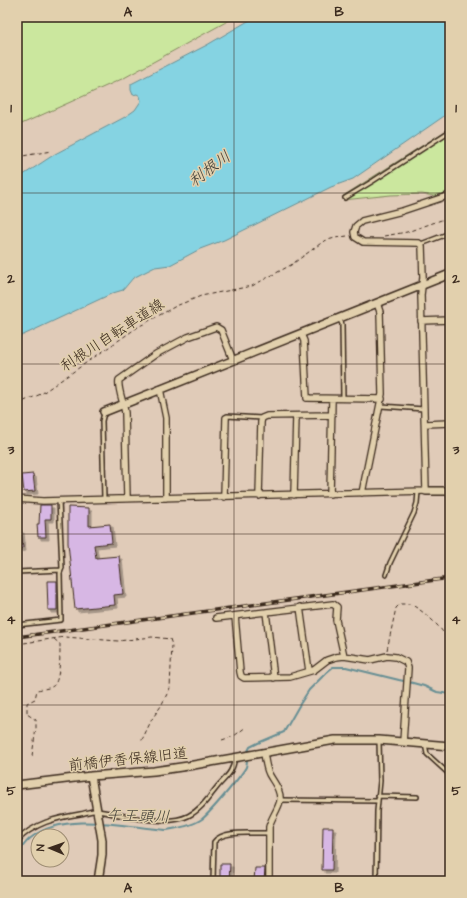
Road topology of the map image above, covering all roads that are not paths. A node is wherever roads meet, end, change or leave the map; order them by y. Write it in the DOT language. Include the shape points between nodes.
graph roads {
  1 [pos="450,131"];
  2 [pos="450,195"];
  3 [pos="345,198"];
  4 [pos="450,233"];
  5 [pos="421,244"];
  6 [pos="450,274"];
  7 [pos="421,286"];
  8 [pos="377,303"];
  9 [pos="339,318"];
  10 [pos="450,320"];
  11 [pos="421,321"];
  12 [pos="301,334"];
  13 [pos="233,360"];
  14 [pos="160,390"];
  15 [pos="332,399"];
  16 [pos="343,399"];
  17 [pos="381,403"];
  18 [pos="124,404"];
  19 [pos="424,409"];
  20 [pos="104,412"];
  21 [pos="296,416"];
  22 [pos="332,416"];
  23 [pos="226,418"];
  24 [pos="262,418"];
  25 [pos="450,423"];
  26 [pos="425,424"];
  27 [pos="17,491"];
  28 [pos="426,491"];
  29 [pos="450,491"];
  30 [pos="418,492"];
  31 [pos="362,493"];
  32 [pos="330,494"];
  33 [pos="294,495"];
  34 [pos="259,496"];
  35 [pos="224,497"];
  36 [pos="104,498"];
  37 [pos="127,498"];
  38 [pos="166,498"];
  39 [pos="17,499"];
  40 [pos="59,500"];
  41 [pos="61,570"];
  42 [pos="17,572"];
  43 [pos="386,576"];
  44 [pos="300,607"];
  45 [pos="266,612"];
  46 [pos="235,616"];
  47 [pos="216,618"];
  48 [pos="17,625"];
  49 [pos="344,656"];
  50 [pos="309,671"];
  51 [pos="274,678"];
  52 [pos="379,740"];
  53 [pos="403,742"];
  54 [pos="425,744"];
  55 [pos="450,746"];
  56 [pos="264,753"];
  57 [pos="241,757"];
  58 [pos="450,775"];
  59 [pos="91,776"];
  60 [pos="17,785"];
  61 [pos="378,796"];
  62 [pos="417,796"];
  63 [pos="280,800"];
  64 [pos="378,802"];
  65 [pos="98,813"];
  66 [pos="269,833"];
  67 [pos="17,841"];
  68 [pos="98,881"];
  69 [pos="213,881"];
  70 [pos="269,881"];
  71 [pos="376,881"];
  1 -- 3 [label="lane"];
  2 -- 5 [label="street" via="362,221 355,229 356,237 363,242"];
  4 -- 5 [label="lane"];
  5 -- 7 [label="street"];
  6 -- 7 [label="street"];
  7 -- 8 [label="street"];
  7 -- 11 [label="street"];
  8 -- 9 [label="street"];
  8 -- 17 [label="street" via="380,312"];
  9 -- 12 [label="street"];
  9 -- 16 [label="lane" via="342,324"];
  10 -- 11 [label="street"];
  11 -- 19 [label="street"];
  12 -- 13 [label="street"];
  12 -- 15 [label="street" via="304,341 306,397"];
  13 -- 14 [label="street"];
  13 -- 18 [label="street" via="218,327 188,337 156,354 121,378 118,385"];
  14 -- 18 [label="street"];
  14 -- 38 [label="street" via="166,418"];
  15 -- 16 [label="street"];
  15 -- 22 [label="street"];
  16 -- 17 [label="street"];
  17 -- 19 [label="lane"];
  17 -- 31 [label="street"];
  18 -- 20 [label="street"];
  18 -- 37 [label="street"];
  19 -- 26 [label="street"];
  20 -- 36 [label="lane"];
  21 -- 22 [label="street"];
  21 -- 24 [label="street"];
  21 -- 33 [label="street"];
  22 -- 32 [label="street"];
  23 -- 24 [label="lane"];
  23 -- 35 [label="street"];
  24 -- 34 [label="street"];
  25 -- 26 [label="street"];
  26 -- 28 [label="street"];
  27 -- 39 [label="street"];
  28 -- 29 [label="street"];
  28 -- 30 [label="street"];
  30 -- 31 [label="street"];
  30 -- 43 [label="lane" via="414,514"];
  31 -- 32 [label="street"];
  32 -- 33 [label="street"];
  33 -- 34 [label="street"];
  34 -- 35 [label="street"];
  35 -- 38 [label="street"];
  36 -- 37 [label="street"];
  36 -- 40 [label="street"];
  37 -- 38 [label="street"];
  39 -- 40 [label="street"];
  40 -- 41 [label="lane"];
  41 -- 42 [label="lane"];
  41 -- 48 [label="lane" via="61,620"];
  44 -- 45 [label="street"];
  44 -- 49 [label="street" via="332,603 336,606 336,620"];
  44 -- 50 [label="street"];
  45 -- 46 [label="street"];
  45 -- 51 [label="street"];
  46 -- 47 [label="street"];
  46 -- 51 [label="street" via="241,676"];
  49 -- 50 [label="street" via="327,660"];
  49 -- 53 [label="street" via="370,660 387,656 399,658 407,664"];
  50 -- 51 [label="street" via="290,677"];
  52 -- 53 [label="street, 前橋伊香保線旧道"];
  52 -- 56 [label="street, 前橋伊香保線旧道" via="335,740"];
  52 -- 61 [label="lane"];
  53 -- 54 [label="street, 前橋伊香保線旧道"];
  54 -- 55 [label="street, 前橋伊香保線旧道"];
  54 -- 58 [label="lane" via="427,754"];
  56 -- 57 [label="street, 前橋伊香保線旧道"];
  56 -- 63 [label="street" via="269,774 279,791"];
  57 -- 59 [label="street, 前橋伊香保線旧道" via="154,771"];
  57 -- 65 [label="lane" via="205,801 193,813 183,818 172,821"];
  59 -- 60 [label="street, 前橋伊香保線旧道"];
  59 -- 65 [label="street"];
  61 -- 62 [label="lane"];
  61 -- 64 [label="lane"];
  63 -- 64 [label="lane"];
  63 -- 66 [label="street" via="271,820"];
  64 -- 71 [label="lane"];
  65 -- 67 [label="lane" via="44,822"];
  65 -- 68 [label="street" via="102,855"];
  66 -- 69 [label="lane" via="231,834 217,838 213,845"];
  66 -- 70 [label="street"];
}
